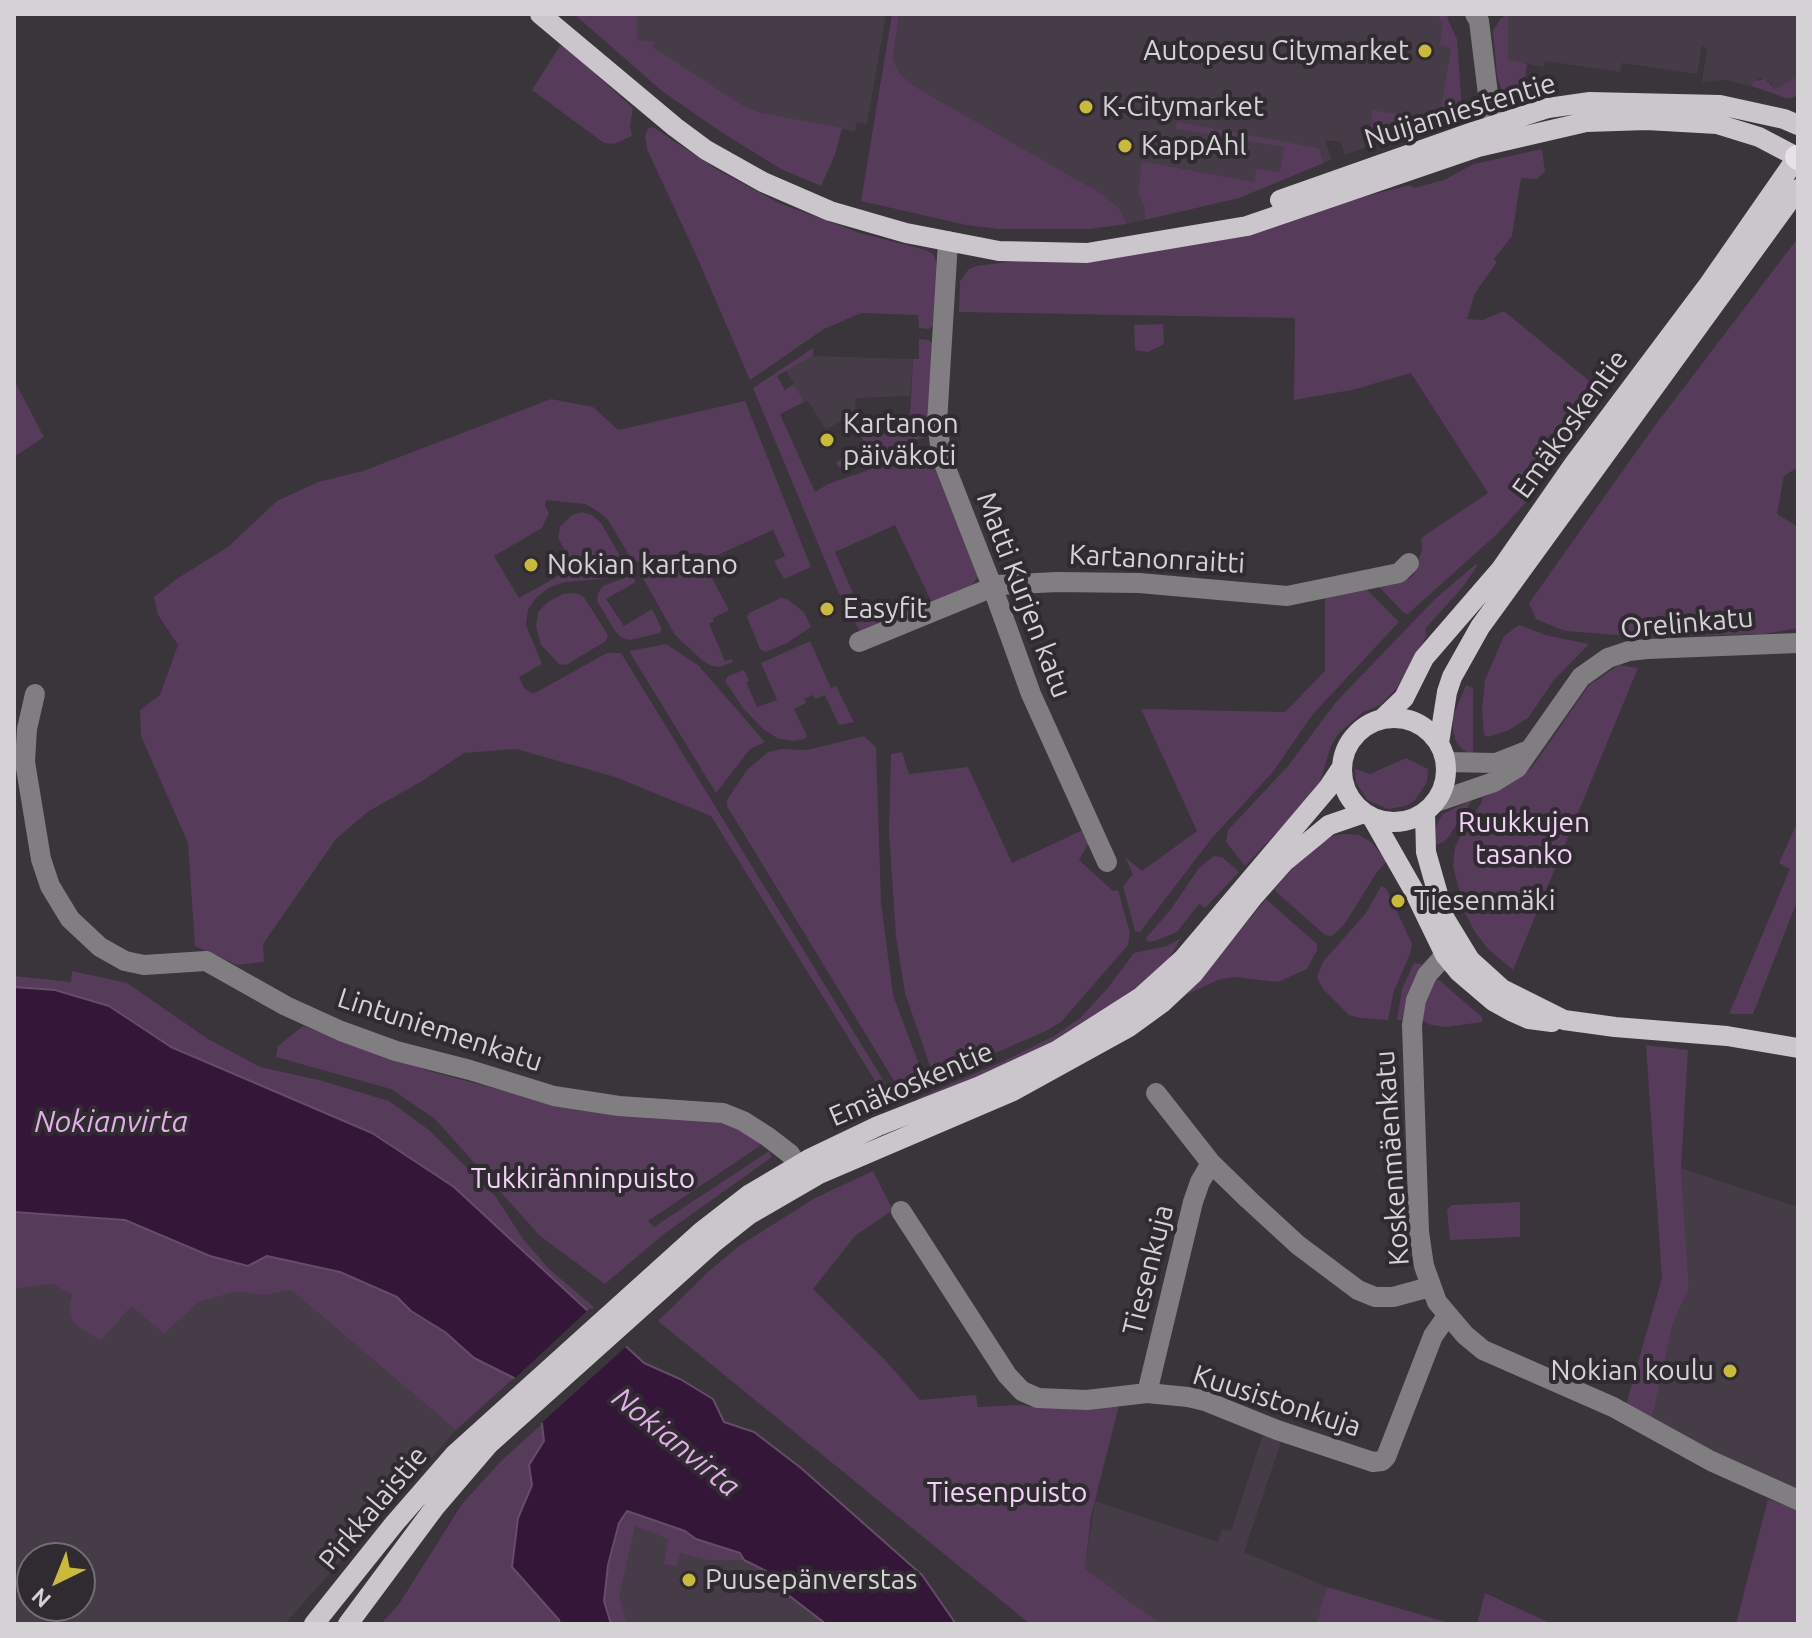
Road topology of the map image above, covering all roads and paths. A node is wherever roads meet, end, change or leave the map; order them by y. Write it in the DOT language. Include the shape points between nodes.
graph roads {
  1 [pos="540,14"];
  2 [pos="1475,14"];
  3 [pos="1798,125"];
  4 [pos="1497,134"];
  5 [pos="1798,157"];
  6 [pos="1798,189"];
  7 [pos="948,241"];
  8 [pos="1409,563"];
  9 [pos="992,586"];
  10 [pos="859,642"];
  11 [pos="1798,643"];
  12 [pos="35,694"];
  13 [pos="1382,719"];
  14 [pos="1529,750"];
  15 [pos="1443,753"];
  16 [pos="1342,767"];
  17 [pos="1430,807"];
  18 [pos="1368,816"];
  19 [pos="1107,862"];
  20 [pos="1452,950"];
  21 [pos="1798,1048"];
  22 [pos="1156,1093"];
  23 [pos="1211,1163"];
  24 [pos="798,1166"];
  25 [pos="901,1211"];
  26 [pos="1430,1287"];
  27 [pos="637,1300"];
  28 [pos="1447,1316"];
  29 [pos="1147,1393"];
  30 [pos="483,1438"];
  31 [pos="1798,1500"];
  32 [pos="314,1624"];
  33 [pos="348,1624"];
  1 -- 7 [label="main road, Nuijamiestentie" via="721,160 830,211"];
  2 -- 4 [label="street"];
  3 -- 4 [label="main road, Nuijamiestentie" via="1720,105 1590,102 1548,108"];
  4 -- 5 [label="main road, Nuijamiestentie" via="1586,122 1684,121 1743,131"];
  4 -- 7 [label="main road, Nuijamiestentie" via="1247,226 1087,253 999,251"];
  5 -- 13 [label="main road, Emäkoskentie" via="1501,569 1424,658 1404,698"];
  6 -- 15 [label="main road, Emäkoskentie" via="1480,627 1447,692"];
  7 -- 9 [label="street, Matti Kurjen katu" via="938,441"];
  8 -- 9 [label="street, Kartanonraitti" via="1399,573 1287,596 1139,583"];
  9 -- 10 [label="street, Kartanonraitti"];
  9 -- 19 [label="street, Matti Kurjen katu" via="1035,704"];
  11 -- 14 [label="street, Orelinkatu" via="1647,649 1608,658 1581,677"];
  12 -- 24 [label="street, Lintuniemenkatu" via="25,762 41,859 70,919 100,947 144,965 206,961 341,1031 554,1096 723,1113 774,1141"];
  13 -- 15 [label="main road" via="1398,718 1429,730"];
  13 -- 16 [label="main road" via="1350,742"];
  14 -- 15 [label="street" via="1496,763"];
  14 -- 17 [label="street, Orelinkatu" via="1508,775"];
  15 -- 17 [label="main road" via="1445,783"];
  16 -- 18 [label="main road" via="1347,793"];
  16 -- 24 [label="main road, Emäkoskentie" via="1183,959 1141,997 1046,1056 878,1126"];
  17 -- 18 [label="main road" via="1396,823"];
  17 -- 20 [label="main road" via="1424,832 1430,873"];
  18 -- 20 [label="main road"];
  18 -- 27 [label="main road, Emäkoskentie" via="1329,825 1284,862 1193,974 1129,1027 1013,1091 799,1185 750,1214"];
  20 -- 21 [label="main road" via="1502,989 1564,1020"];
  20 -- 26 [label="street, Koskenmäenkatu" via="1431,968 1421,986 1412,1025 1419,1232"];
  22 -- 23 [label="street"];
  23 -- 26 [label="street" via="1298,1245 1358,1290 1393,1297"];
  23 -- 29 [label="street, Tiesenkuja" via="1193,1202"];
  24 -- 27 [label="main road, Emäkoskentie" via="701,1232"];
  25 -- 29 [label="street, Kuusistonkuja" via="1022,1391 1056,1400"];
  26 -- 28 [label="street, Koskenmäenkatu"];
  27 -- 30 [label="main road, Emäkoskentie"];
  28 -- 29 [label="street, Kuusistonkuja" via="1433,1336 1382,1461 1277,1430 1205,1401"];
  28 -- 31 [label="street, Koskenmäenkatu" via="1483,1350 1613,1407 1711,1461"];
  30 -- 32 [label="main road, Pirkkalaistie" via="420,1492"];
  30 -- 33 [label="main road, Pirkkalaistie"];
}
